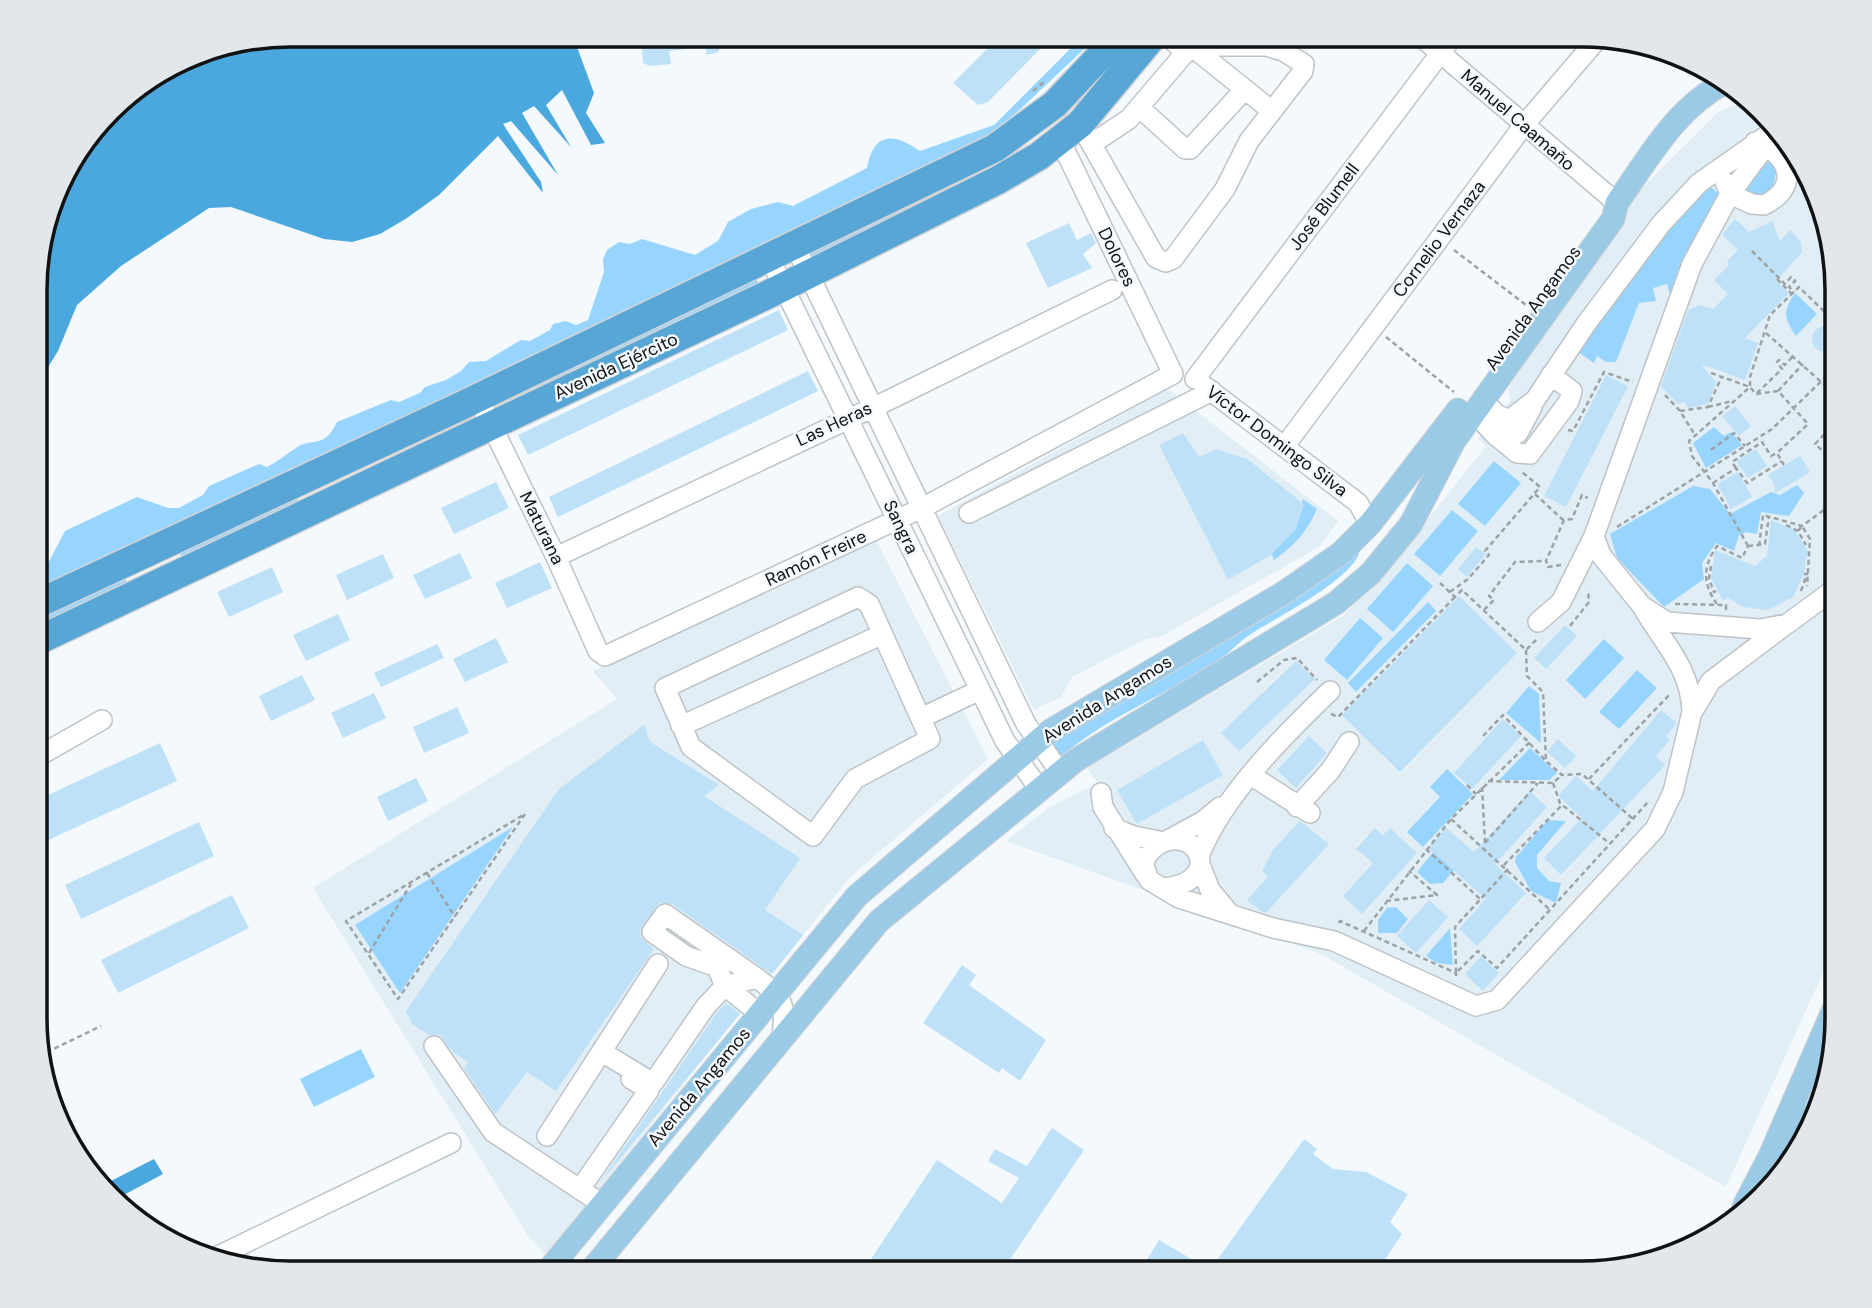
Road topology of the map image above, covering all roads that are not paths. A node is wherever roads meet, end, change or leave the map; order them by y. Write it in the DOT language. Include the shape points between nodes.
graph roads {
  1 [pos="1108,48"];
  2 [pos="1144,48"];
  3 [pos="1186,48"];
  4 [pos="1240,48"];
  5 [pos="1270,48"];
  6 [pos="1434,48"];
  7 [pos="1443,48"];
  8 [pos="1590,48"];
  9 [pos="1189,50"];
  10 [pos="1439,52"];
  11 [pos="1711,85"];
  12 [pos="1716,88"];
  13 [pos="1245,89"];
  14 [pos="1702,96"];
  15 [pos="1139,107"];
  16 [pos="1272,111"];
  17 [pos="1524,125"];
  18 [pos="1077,135"];
  19 [pos="1767,138"];
  20 [pos="1111,176"];
  21 [pos="1706,177"];
  22 [pos="1084,189"];
  23 [pos="1730,194"];
  24 [pos="1617,203"];
  25 [pos="783,253"];
  26 [pos="796,280"];
  27 [pos="1112,290"];
  28 [pos="1173,374"];
  29 [pos="1552,375"];
  30 [pos="1195,379"];
  31 [pos="1212,391"];
  32 [pos="478,398"];
  33 [pos="1535,400"];
  34 [pos="1475,405"];
  35 [pos="873,406"];
  36 [pos="848,416"];
  37 [pos="1526,419"];
  38 [pos="492,426"];
  39 [pos="1547,432"];
  40 [pos="1494,435"];
  41 [pos="1284,447"];
  42 [pos="316,473"];
  43 [pos="329,501"];
  44 [pos="922,508"];
  45 [pos="970,513"];
  46 [pos="897,520"];
  47 [pos="1370,524"];
  48 [pos="150,552"];
  49 [pos="556,557"];
  50 [pos="1585,560"];
  51 [pos="1371,573"];
  52 [pos="163,580"];
  53 [pos="1824,597"];
  54 [pos="47,599"];
  55 [pos="1648,610"];
  56 [pos="1538,622"];
  57 [pos="1787,624"];
  58 [pos="883,634"];
  59 [pos="47,636"];
  60 [pos="605,656"];
  61 [pos="1326,688"];
  62 [pos="980,690"];
  63 [pos="1692,712"];
  64 [pos="923,717"];
  65 [pos="102,719"];
  66 [pos="681,726"];
  67 [pos="1038,742"];
  68 [pos="1349,742"];
  69 [pos="48,751"];
  70 [pos="1018,759"];
  71 [pos="1060,772"];
  72 [pos="1246,783"];
  73 [pos="1040,790"];
  74 [pos="1101,793"];
  75 [pos="1114,828"];
  76 [pos="1166,841"];
  77 [pos="1200,860"];
  78 [pos="1145,874"];
  79 [pos="1165,888"];
  80 [pos="1231,914"];
  81 [pos="659,964"];
  82 [pos="757,978"];
  83 [pos="725,986"];
  84 [pos="777,993"];
  85 [pos="760,1014"];
  86 [pos="1824,1032"];
  87 [pos="782,1038"];
  88 [pos="434,1046"];
  89 [pos="599,1055"];
  90 [pos="1803,1117"];
  91 [pos="547,1136"];
  92 [pos="451,1143"];
  93 [pos="1770,1156"];
  94 [pos="580,1189"];
  95 [pos="1751,1193"];
  96 [pos="602,1204"];
  97 [pos="227,1252"];
  98 [pos="556,1260"];
  99 [pos="599,1260"];
  1 -- 25 [label="highway, Avenida Ejército" via="1055,104 1017,135"];
  2 -- 18 [label="highway, Avenida Ejército"];
  3 -- 9 [label="street"];
  4 -- 9 [label="street"];
  5 -- 16 [label="street" via="1304,64 1304,71"];
  6 -- 10 [label="street, Manuel Caamaño"];
  7 -- 10 [label="street, José Blumell"];
  8 -- 17 [label="street, Cornelio Vernaza"];
  9 -- 13 [label="street"];
  9 -- 15 [label="street"];
  10 -- 17 [label="street, Manuel Caamaño"];
  10 -- 30 [label="street, José Blumell"];
  11 -- 14 [label="street"];
  12 -- 14 [label="main road, Avenida Angamos"];
  13 -- 15 [label="street" via="1190,149"];
  13 -- 16 [label="street"];
  14 -- 24 [label="main road, Avenida Angamos" via="1675,122"];
  15 -- 18 [label="street" via="1129,119"];
  16 -- 20 [label="street" via="1243,149 1225,190 1173,259 1166,262 1156,258"];
  17 -- 24 [label="street, Manuel Caamaño"];
  17 -- 41 [label="street, Cornelio Vernaza"];
  18 -- 20 [label="street"];
  18 -- 22 [label="street, Dolores"];
  18 -- 26 [label="highway, Avenida Ejército" via="998,180"];
  19 -- 21 [label="street"];
  19 -- 23 [label="street"];
  19 -- 23 [label="street" via="1783,159 1787,180 1783,190 1763,205"];
  20 -- 22 [label="street"];
  21 -- 23 [label="street" via="1722,178"];
  21 -- 29 [label="street" via="1661,224"];
  22 -- 28 [label="street, Dolores"];
  23 -- 50 [label="street" via="1692,264 1642,388 1601,534"];
  24 -- 34 [label="main road, Avenida Angamos" via="1613,219"];
  24 -- 34 [label="main road, Avenida Angamos" via="1602,212 1532,310"];
  25 -- 26 [label="street, Sangra"];
  25 -- 26 [label="street, Sangra"];
  25 -- 32 [label="highway, Avenida Ejército"];
  26 -- 35 [label="street, Sangra"];
  26 -- 36 [label="street, Sangra"];
  26 -- 38 [label="highway, Avenida Ejército"];
  27 -- 35 [label="street, Las Heras"];
  28 -- 30 [label="street, Víctor Domingo Silva"];
  28 -- 44 [label="street, Ramón Freire"];
  29 -- 33 [label="street"];
  29 -- 39 [label="street" via="1572,391"];
  30 -- 31 [label="street, Víctor Domingo Silva"];
  31 -- 41 [label="street, Víctor Domingo Silva"];
  31 -- 45 [label="street"];
  32 -- 38 [label="street, Maturana"];
  32 -- 42 [label="highway, Avenida Ejército"];
  33 -- 34 [label="street" via="1509,420"];
  33 -- 37 [label="street"];
  34 -- 40 [label="street"];
  34 -- 47 [label="main road, Avenida Angamos"];
  34 -- 51 [label="main road, Avenida Angamos" via="1411,524"];
  35 -- 36 [label="street, Las Heras"];
  35 -- 44 [label="street, Sangra"];
  36 -- 46 [label="street, Sangra"];
  36 -- 49 [label="street, Las Heras"];
  37 -- 39 [label="street"];
  37 -- 40 [label="street" via="1514,436"];
  38 -- 43 [label="highway, Avenida Ejército"];
  38 -- 49 [label="street, Maturana"];
  39 -- 40 [label="street" via="1525,456"];
  41 -- 47 [label="street, Víctor Domingo Silva" via="1358,503"];
  42 -- 43 [label="highway"];
  42 -- 48 [label="highway, Avenida Ejército"];
  43 -- 52 [label="highway, Avenida Ejército"];
  44 -- 46 [label="street, Ramón Freire"];
  44 -- 67 [label="street, Sangra"];
  46 -- 60 [label="street, Ramón Freire"];
  46 -- 62 [label="street, Sangra"];
  47 -- 51 [label="main road"];
  47 -- 67 [label="main road, Avenida Angamos" via="1341,553 1284,592"];
  48 -- 52 [label="highway"];
  48 -- 54 [label="highway, Avenida Ejército"];
  49 -- 60 [label="street, Maturana" via="598,651"];
  50 -- 55 [label="street"];
  50 -- 56 [label="street" via="1561,602"];
  51 -- 71 [label="main road, Avenida Angamos" via="1336,603"];
  52 -- 59 [label="highway, Avenida Ejército"];
  53 -- 57 [label="street"];
  55 -- 57 [label="street" via="1680,624 1760,629"];
  55 -- 63 [label="street" via="1687,676"];
  57 -- 63 [label="street" via="1711,681"];
  58 -- 64 [label="street"];
  58 -- 66 [label="street"];
  58 -- 66 [label="street" via="869,604 858,597 665,688"];
  61 -- 72 [label="street"];
  62 -- 64 [label="street"];
  62 -- 70 [label="street, Sangra"];
  63 -- 80 [label="street" via="1673,792 1655,829 1497,1000 1476,1006 1334,941"];
  64 -- 66 [label="street" via="930,739 855,779 813,836 691,747"];
  65 -- 69 [label="street"];
  67 -- 70 [label="main road, Avenida Angamos"];
  67 -- 71 [label="street, Sangra"];
  68 -- 72 [label="street" via="1304,810"];
  70 -- 73 [label="street, Sangra"];
  70 -- 84 [label="main road, Avenida Angamos" via="857,896"];
  71 -- 73 [label="main road, Avenida Angamos"];
  72 -- 76 [label="street" via="1203,821"];
  72 -- 77 [label="street" via="1211,830"];
  73 -- 87 [label="main road, Avenida Angamos" via="879,921"];
  74 -- 75 [label="street"];
  75 -- 76 [label="street"];
  75 -- 78 [label="street"];
  76 -- 77 [label="street" via="1191,845"];
  76 -- 78 [label="street" via="1144,860"];
  77 -- 79 [label="street" via="1186,883"];
  77 -- 80 [label="street" via="1210,890"];
  78 -- 79 [label="street" via="1154,885"];
  79 -- 80 [label="street" via="1179,898"];
  81 -- 89 [label="street"];
  82 -- 83 [label="street"];
  82 -- 83 [label="street" via="665,914 652,932 686,956 717,967"];
  82 -- 84 [label="street"];
  83 -- 85 [label="street"];
  83 -- 89 [label="street" via="653,1083"];
  84 -- 85 [label="main road, Avenida Angamos"];
  84 -- 87 [label="street" via="785,1007"];
  85 -- 96 [label="main road, Avenida Angamos"];
  86 -- 93 [label="main road"];
  87 -- 99 [label="main road, Avenida Angamos"];
  88 -- 94 [label="street" via="493,1132"];
  89 -- 91 [label="street"];
  89 -- 94 [label="street" via="649,1090"];
  90 -- 93 [label="main road"];
  92 -- 97 [label="street"];
  93 -- 95 [label="main road"];
  94 -- 96 [label="street"];
  96 -- 98 [label="main road, Avenida Angamos"];
}
